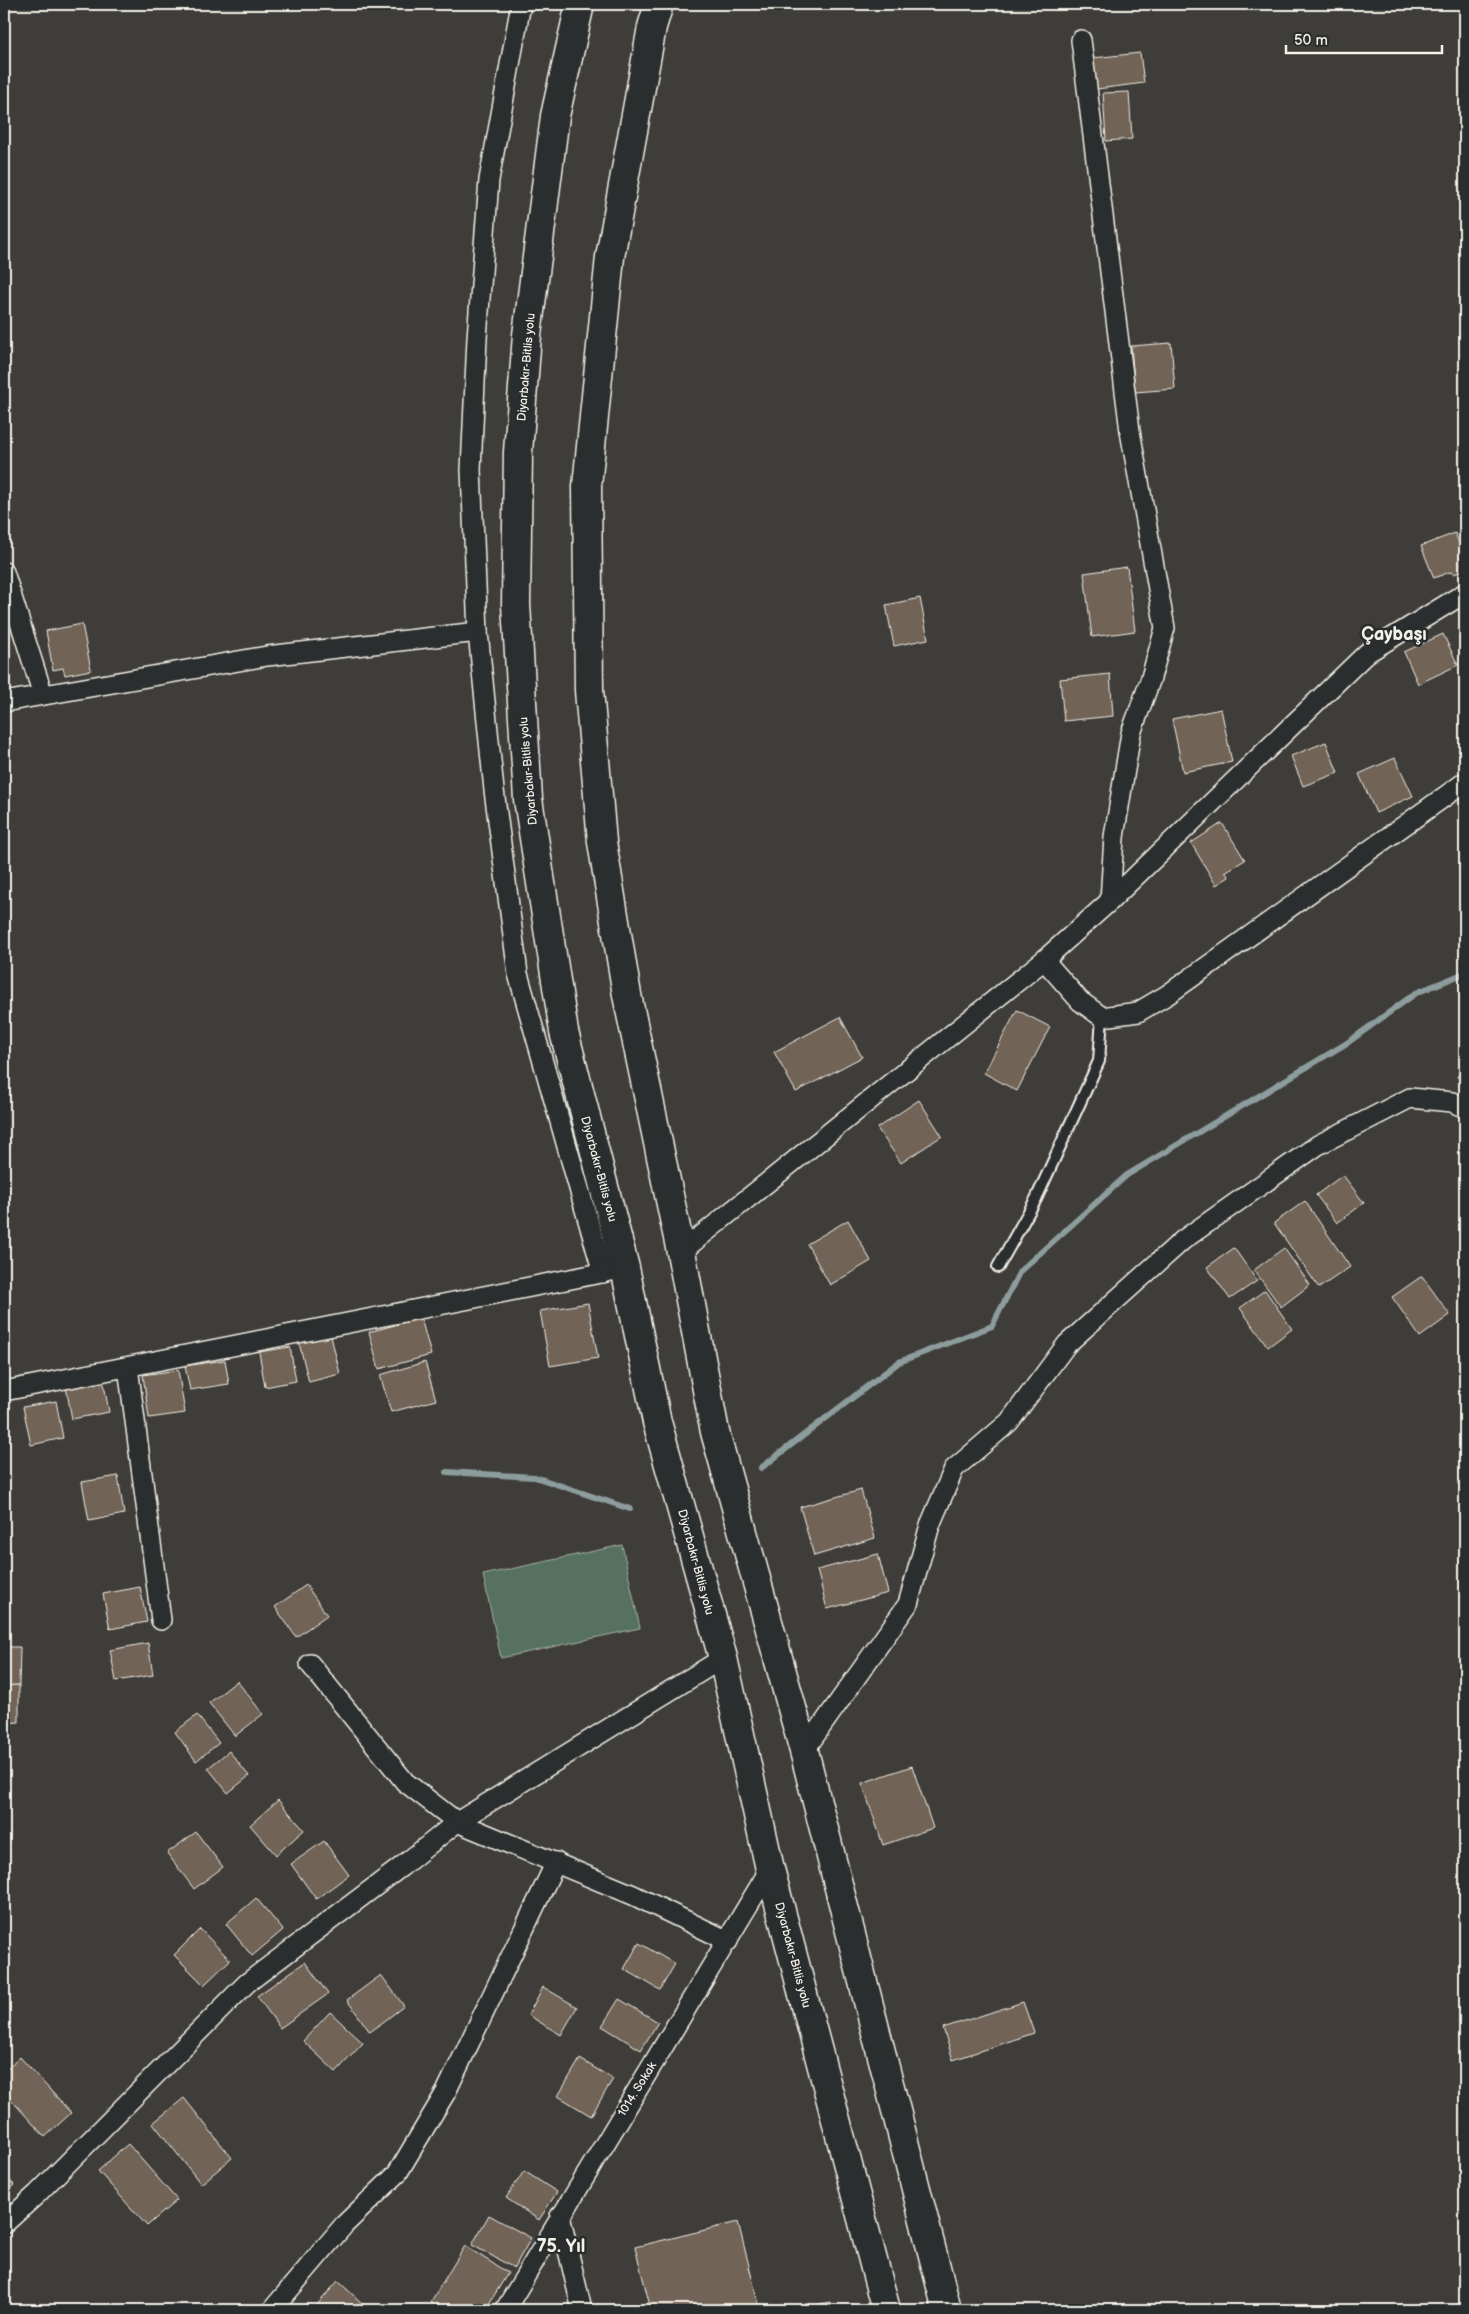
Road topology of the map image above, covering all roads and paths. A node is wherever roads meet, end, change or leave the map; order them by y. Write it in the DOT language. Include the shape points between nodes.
graph roads {
  1 [pos="521,4"];
  2 [pos="580,4"];
  3 [pos="659,4"];
  4 [pos="1081,40"];
  5 [pos="4,572"];
  6 [pos="1465,593"];
  7 [pos="478,632"];
  8 [pos="43,695"];
  9 [pos="4,702"];
  10 [pos="1465,782"];
  11 [pos="1110,901"];
  12 [pos="1044,960"];
  13 [pos="1102,1018"];
  14 [pos="1465,1108"];
  15 [pos="681,1252"];
  16 [pos="998,1267"];
  17 [pos="614,1270"];
  18 [pos="128,1367"];
  19 [pos="4,1391"];
  20 [pos="161,1620"];
  21 [pos="723,1658"];
  22 [pos="310,1664"];
  23 [pos="804,1751"];
  24 [pos="457,1822"];
  25 [pos="556,1862"];
  26 [pos="770,1869"];
  27 [pos="728,1941"];
  28 [pos="560,2216"];
  29 [pos="4,2224"];
  30 [pos="272,2310"];
  31 [pos="505,2310"];
  32 [pos="582,2310"];
  33 [pos="886,2310"];
  34 [pos="947,2310"];
  1 -- 7 [label="street" via="489,180 477,338 471,470"];
  2 -- 17 [label="highway, Diyarbakır-Bitlis yolu" via="555,116 528,336 518,452 516,605 528,799 564,1032"];
  3 -- 15 [label="highway" via="610,257 587,486 589,690 602,842 627,995"];
  4 -- 11 [label="street" via="1130,431 1165,628 1131,733 1114,837"];
  5 -- 8 [label="street"];
  6 -- 11 [label="street" via="1367,653"];
  7 -- 8 [label="street" via="267,656"];
  7 -- 17 [label="street" via="518,974 552,1099"];
  8 -- 9 [label="street"];
  10 -- 13 [label="street" via="1167,995 1138,1012"];
  11 -- 12 [label="street"];
  12 -- 13 [label="street" via="1080,1001"];
  12 -- 15 [label="street"];
  13 -- 16 [label="lane" via="1099,1061 1036,1199"];
  14 -- 23 [label="street" via="1452,1102 1410,1098 1318,1145 1183,1240 1067,1344 1009,1422 954,1469 930,1525 908,1604"];
  15 -- 23 [label="highway" via="715,1432"];
  17 -- 18 [label="street"];
  17 -- 21 [label="highway, Diyarbakır-Bitlis yolu"];
  18 -- 19 [label="street"];
  18 -- 20 [label="street"];
  21 -- 24 [label="street"];
  21 -- 26 [label="highway, Diyarbakır-Bitlis yolu"];
  22 -- 24 [label="street" via="405,1782"];
  23 -- 34 [label="highway"];
  24 -- 25 [label="street"];
  24 -- 29 [label="street" via="247,1983"];
  25 -- 27 [label="street"];
  25 -- 30 [label="street" via="446,2092 397,2174 344,2225"];
  26 -- 27 [label="street, 1014. Sokak"];
  26 -- 33 [label="highway, Diyarbakır-Bitlis yolu"];
  27 -- 28 [label="street, 1014. Sokak"];
  28 -- 31 [label="street, 1014. Sokak"];
  28 -- 32 [label="street"];
}
